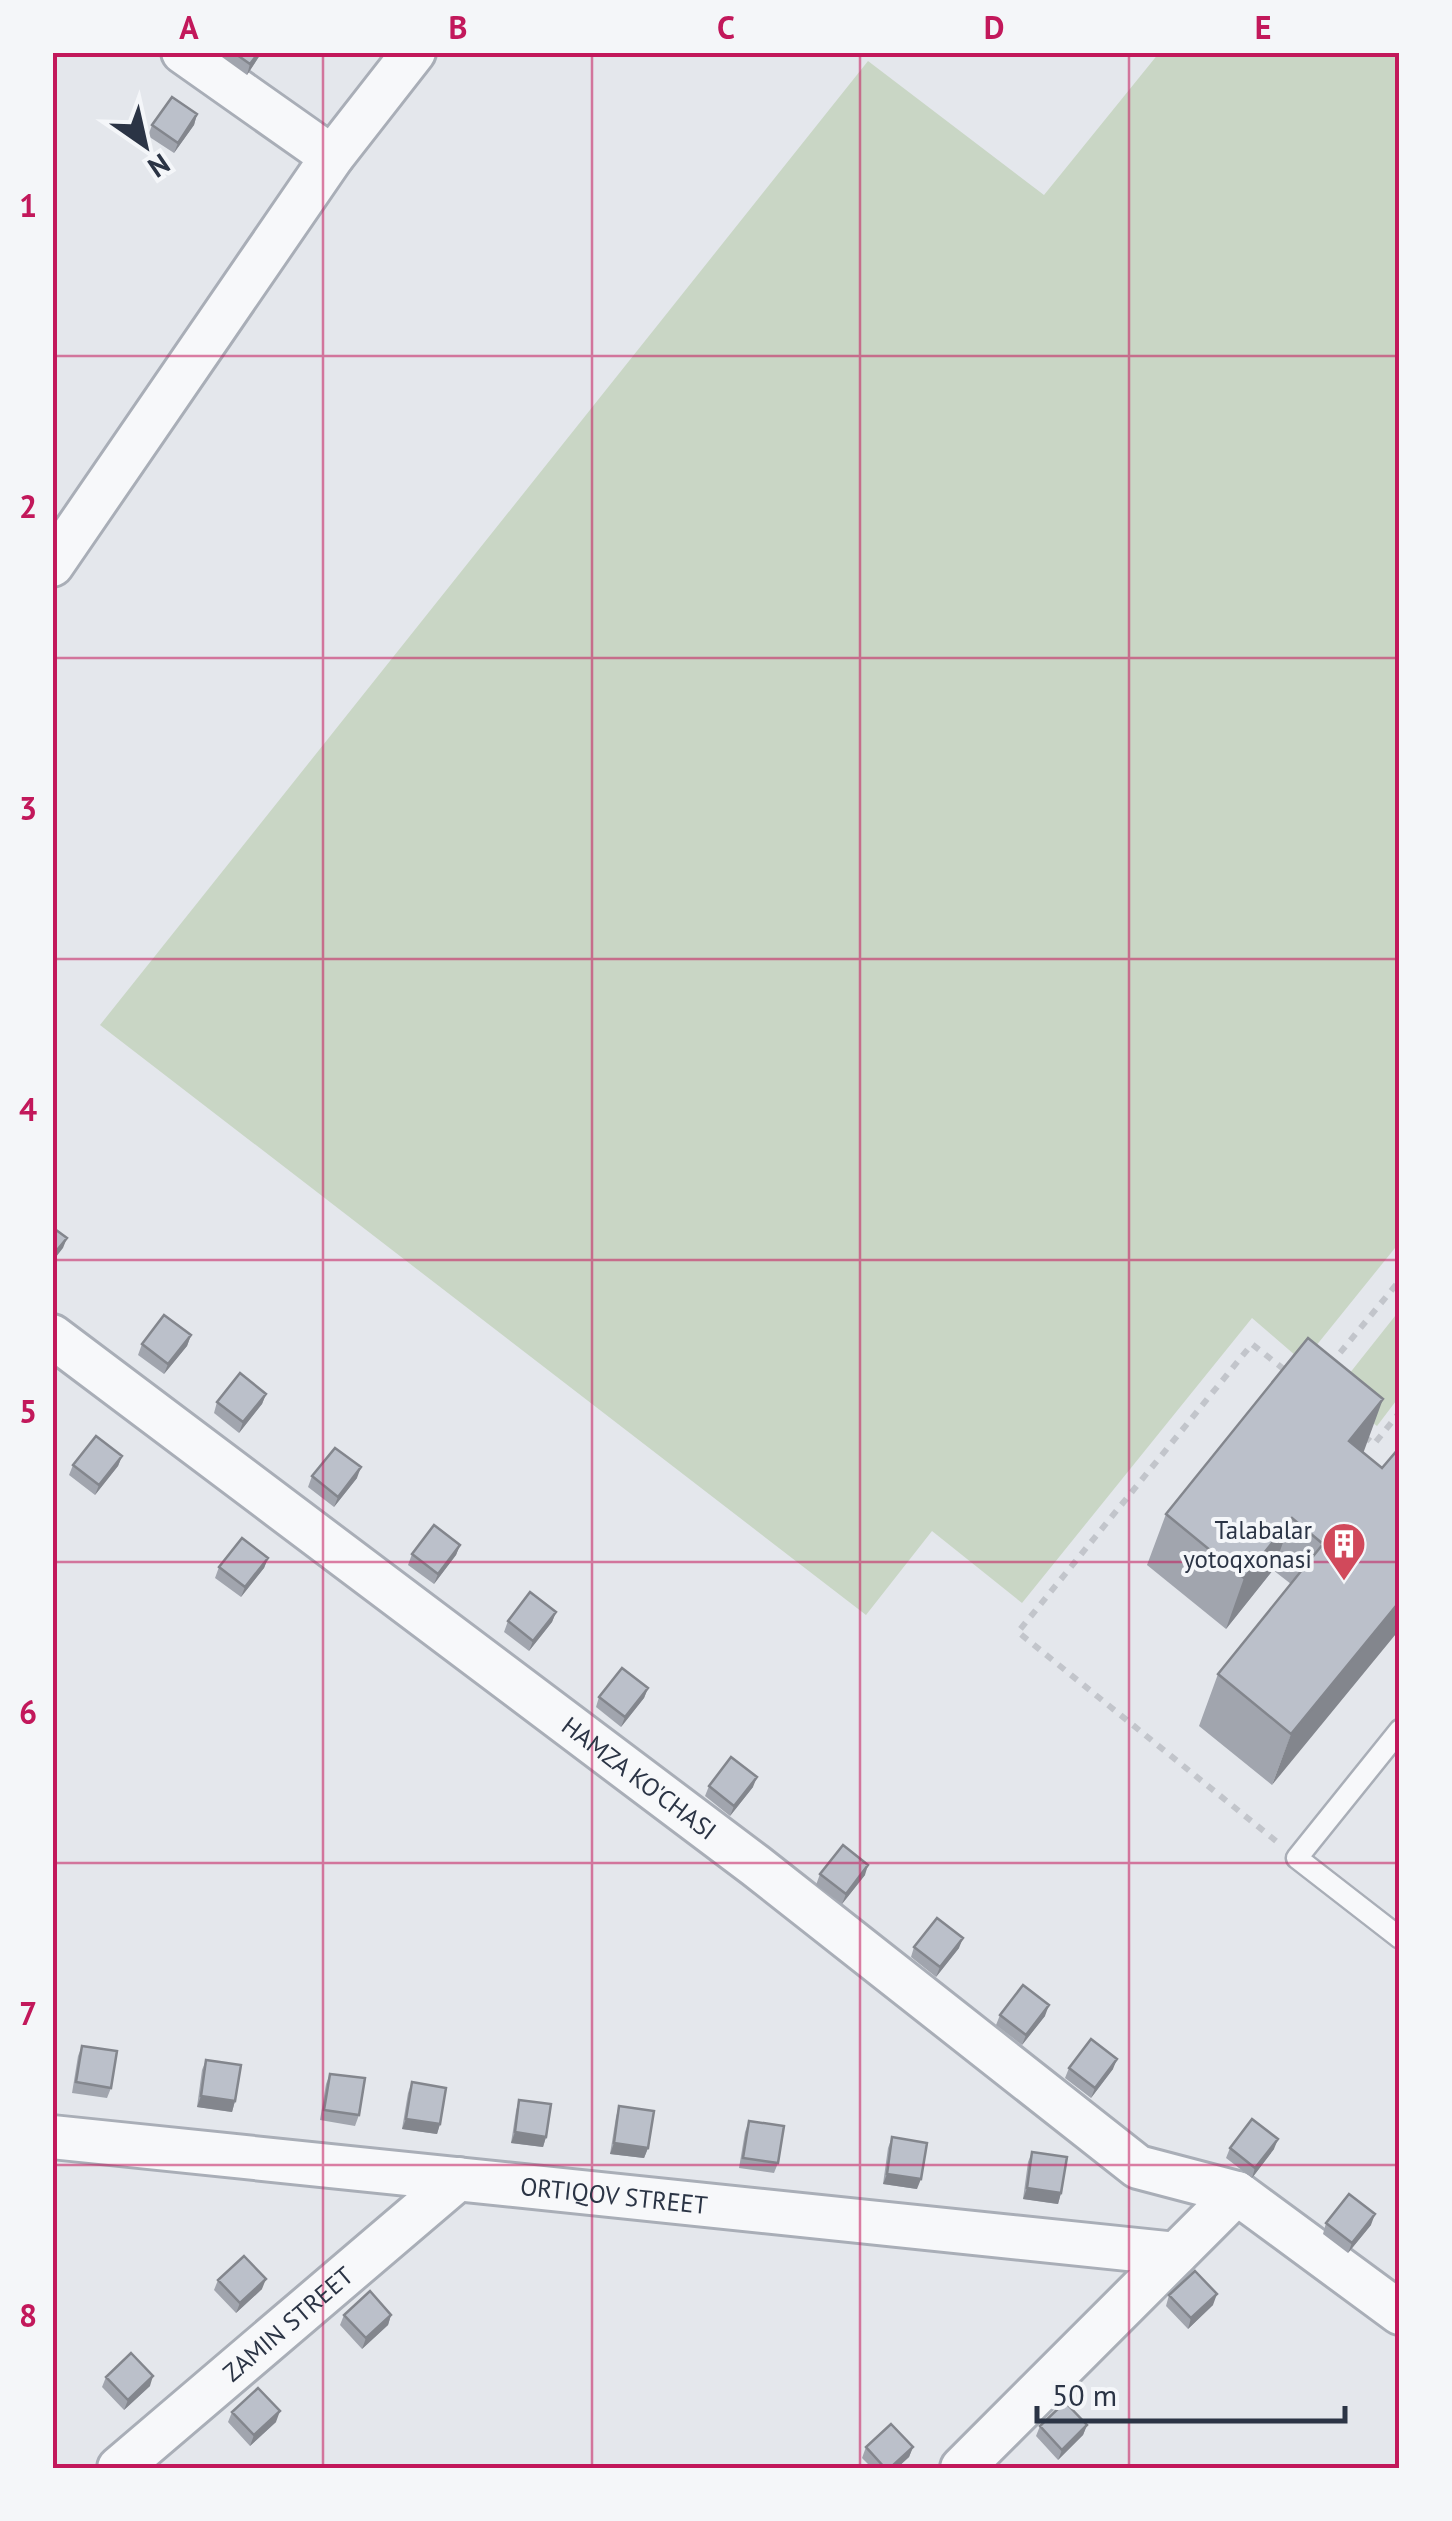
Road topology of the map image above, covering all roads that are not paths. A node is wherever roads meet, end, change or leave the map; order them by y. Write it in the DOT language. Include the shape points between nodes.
graph roads {
  1 [pos="183,52"];
  2 [pos="414,52"];
  3 [pos="332,157"];
  4 [pos="52,566"];
  5 [pos="52,1336"];
  6 [pos="1400,1730"];
  7 [pos="1400,1938"];
  8 [pos="52,2136"];
  9 [pos="458,2179"];
  10 [pos="1237,2193"];
  11 [pos="1176,2254"];
  12 [pos="1400,2313"];
  13 [pos="119,2468"];
  14 [pos="962,2468"];
  1 -- 3 [label="street"];
  2 -- 3 [label="street"];
  3 -- 4 [label="street"];
  5 -- 10 [label="street, HAMZA KO'CHASI" via="756,1866 1138,2167"];
  6 -- 7 [label="lane" via="1297,1858"];
  8 -- 9 [label="street, ORTIQOV STREET"];
  9 -- 11 [label="street, ORTIQOV STREET"];
  9 -- 13 [label="street, ZAMIN STREET"];
  10 -- 11 [label="street"];
  10 -- 12 [label="street"];
  11 -- 14 [label="street"];
}
